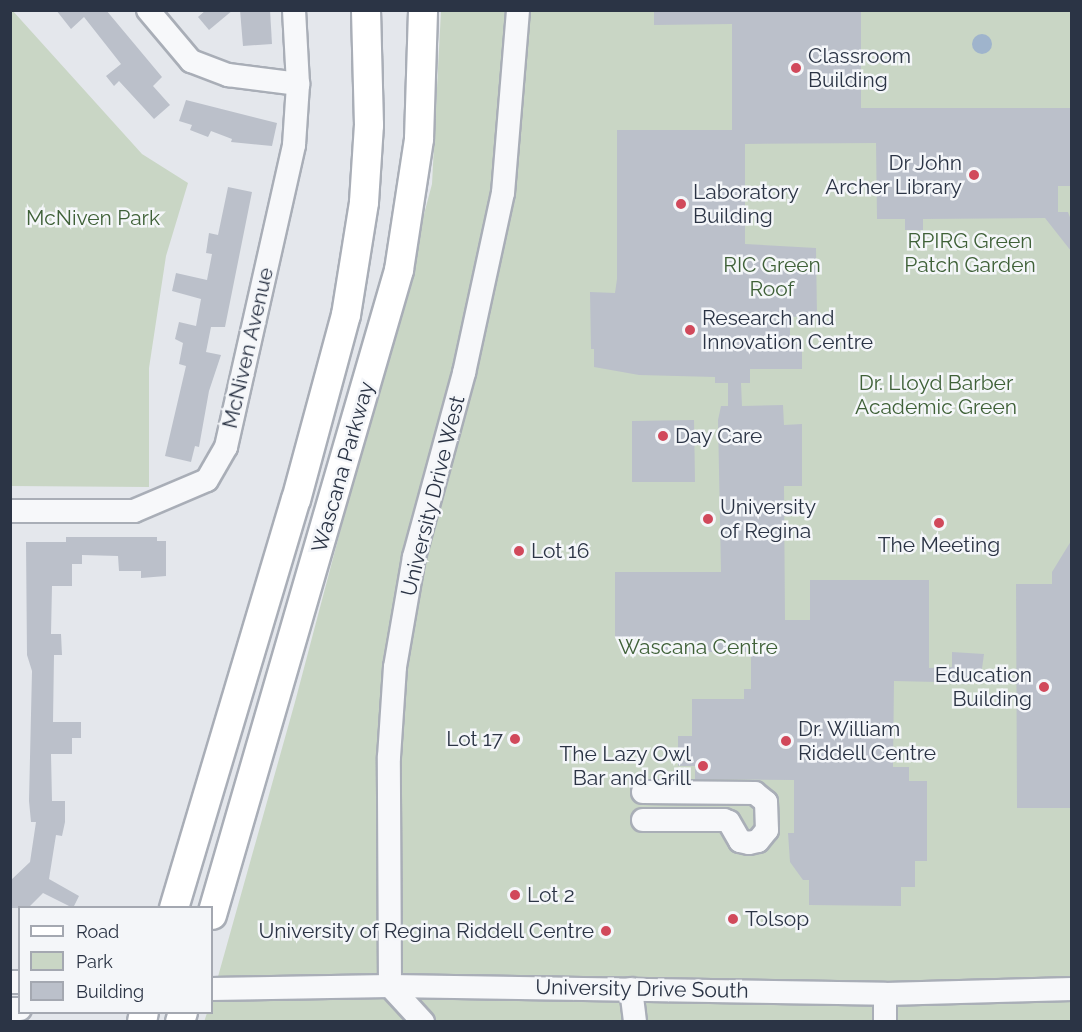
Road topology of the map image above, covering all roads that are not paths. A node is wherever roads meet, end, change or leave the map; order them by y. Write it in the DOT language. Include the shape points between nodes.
graph roads {
  1 [pos="148,10"];
  2 [pos="294,10"];
  3 [pos="366,10"];
  4 [pos="423,10"];
  5 [pos="518,10"];
  6 [pos="297,84"];
  7 [pos="10,511"];
  8 [pos="643,792"];
  9 [pos="643,820"];
  10 [pos="175,906"];
  11 [pos="213,912"];
  12 [pos="390,986"];
  13 [pos="213,989"];
  14 [pos="631,989"];
  15 [pos="1071,989"];
  16 [pos="885,994"];
  17 [pos="423,1022"];
  18 [pos="635,1022"];
  19 [pos="885,1022"];
  1 -- 6 [label="street" via="191,62 228,75"];
  2 -- 6 [label="street, McNiven Avenue"];
  3 -- 10 [label="main road, Wascana Parkway" via="369,125 364,202 346,315 296,500"];
  4 -- 11 [label="main road, Wascana Parkway" via="419,139 399,270"];
  5 -- 12 [label="street, University Drive West" via="503,193 464,373 414,556 395,668 389,757"];
  6 -- 7 [label="street, McNiven Avenue" via="294,145 226,447 207,480 134,511"];
  8 -- 9 [label="street" via="755,794 766,802 767,830 758,841 749,843 740,841 724,820"];
  12 -- 13 [label="street, University Drive South"];
  12 -- 14 [label="street, University Drive South"];
  12 -- 17 [label="street"];
  14 -- 16 [label="street, University Drive South"];
  14 -- 18 [label="street"];
  15 -- 16 [label="street, University Drive South"];
  16 -- 19 [label="street"];
}
